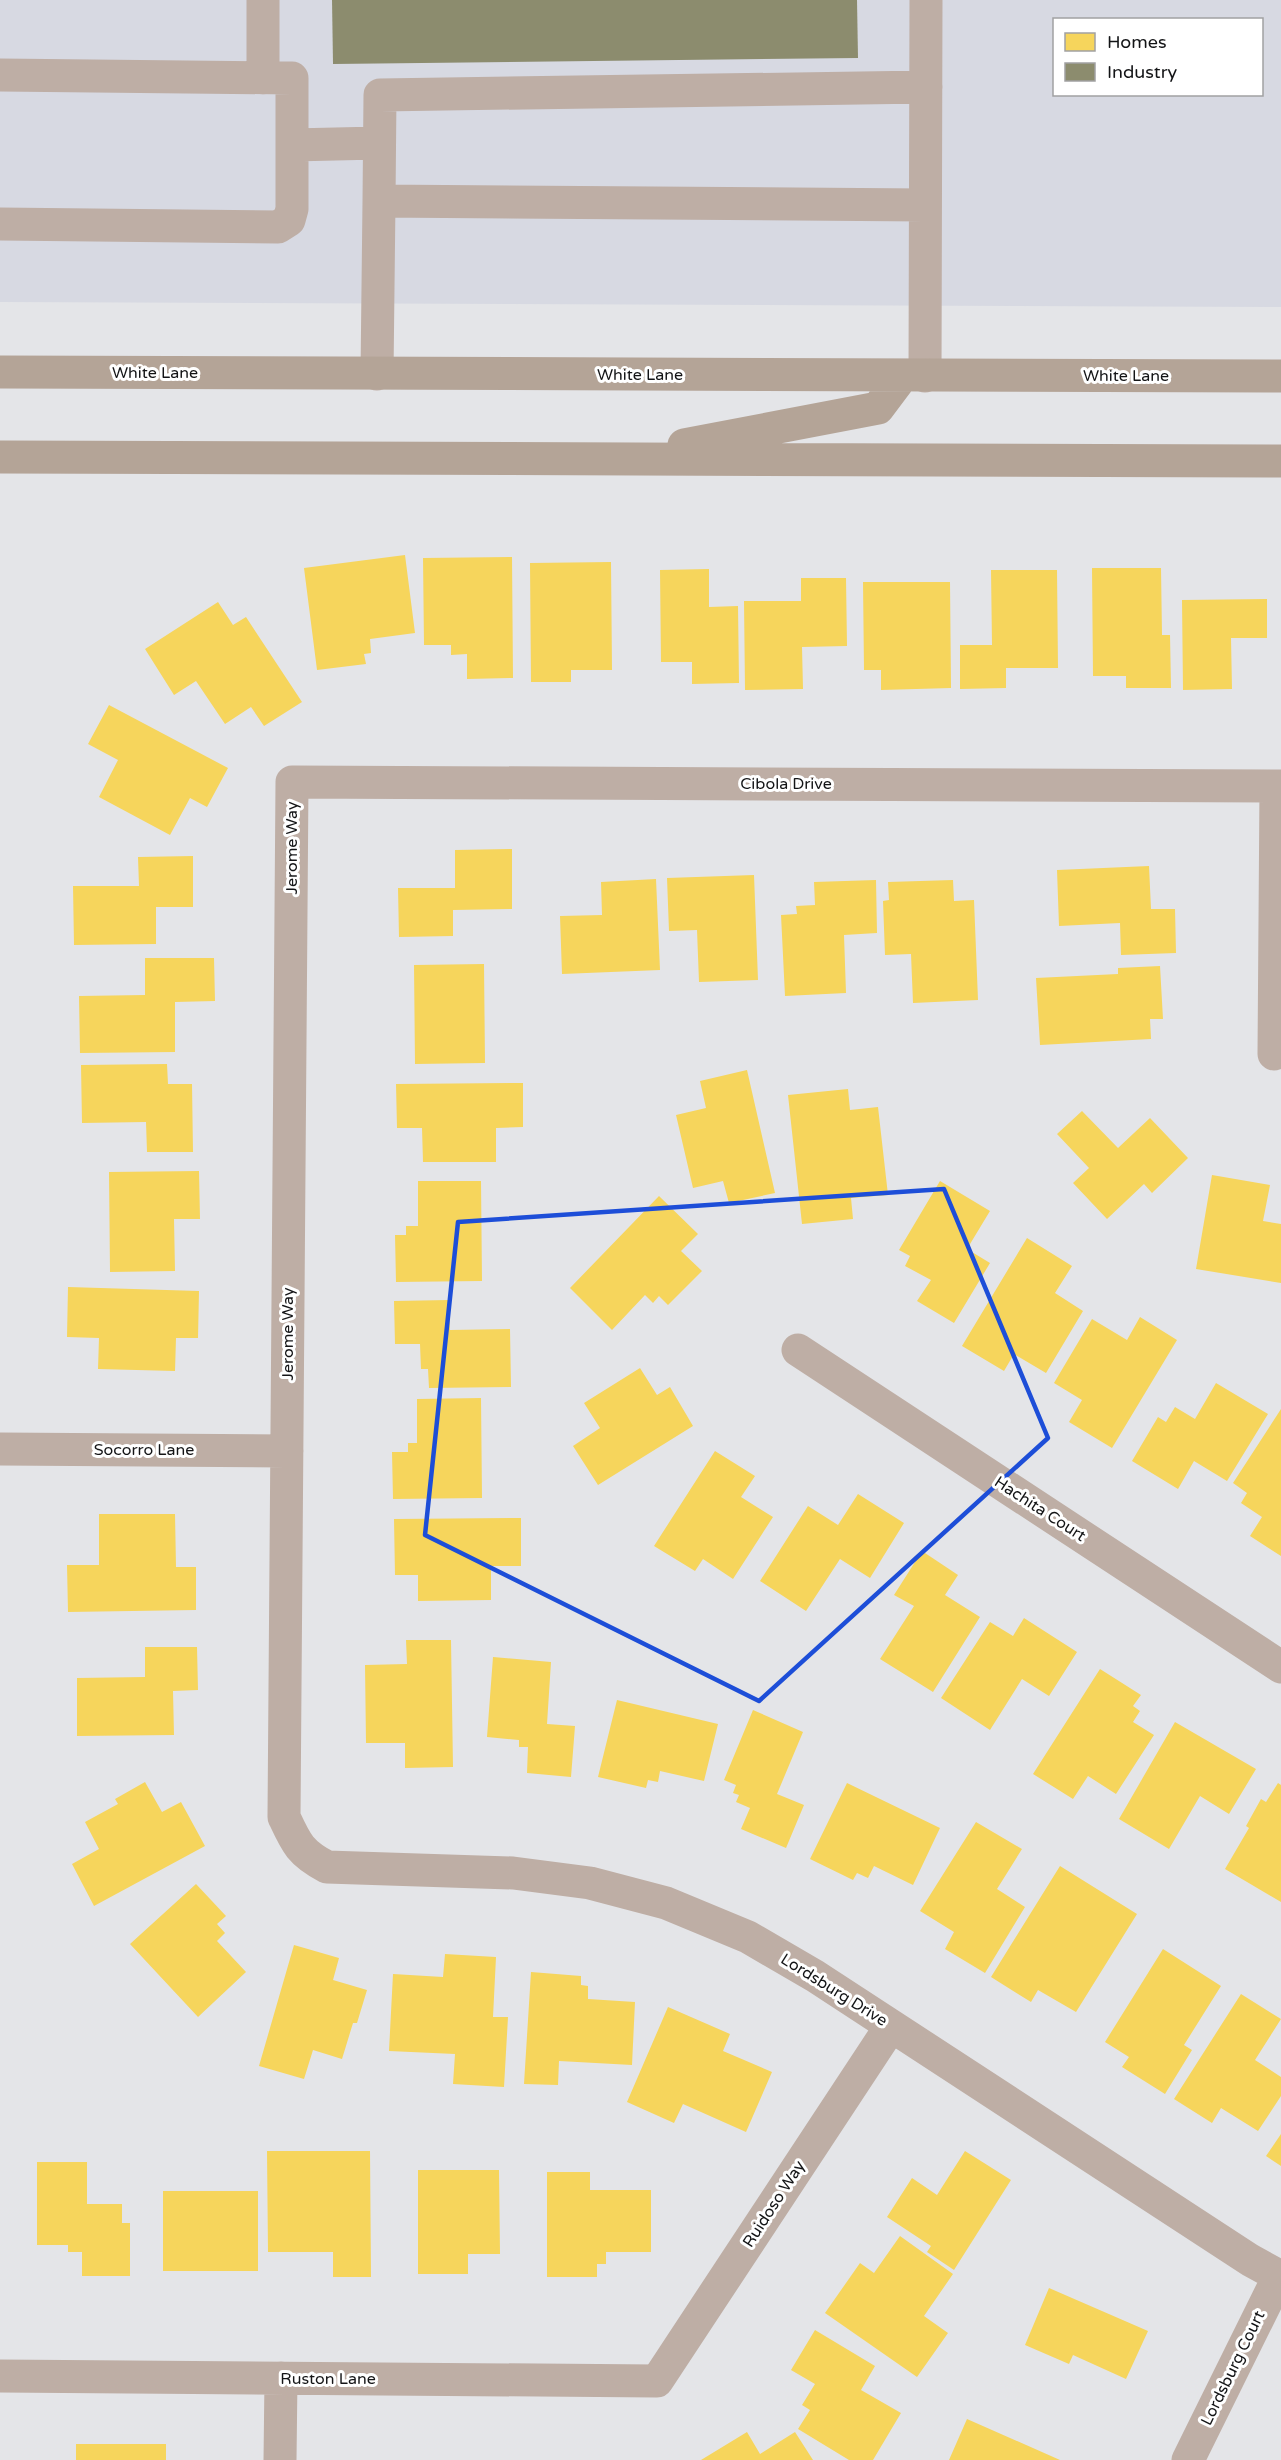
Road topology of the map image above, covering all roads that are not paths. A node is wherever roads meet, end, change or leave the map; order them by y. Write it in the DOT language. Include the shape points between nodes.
graph roads {
  1 [pos="263,0"];
  2 [pos="926,0"];
  3 [pos="0,75"];
  4 [pos="263,78"];
  5 [pos="926,87"];
  6 [pos="379,143"];
  7 [pos="292,146"];
  8 [pos="379,201"];
  9 [pos="925,205"];
  10 [pos="0,224"];
  11 [pos="0,372"];
  12 [pos="377,374"];
  13 [pos="913,376"];
  14 [pos="1281,376"];
  15 [pos="0,457"];
  16 [pos="603,459"];
  17 [pos="1281,461"];
  18 [pos="292,782"];
  19 [pos="1278,786"];
  20 [pos="1275,1054"];
  21 [pos="798,1350"];
  22 [pos="0,1449"];
  23 [pos="287,1451"];
  24 [pos="1281,1667"];
  25 [pos="327,1867"];
  26 [pos="891,2026"];
  27 [pos="1280,2276"];
  28 [pos="0,2376"];
  29 [pos="280,2378"];
  30 [pos="657,2381"];
  31 [pos="280,2460"];
  32 [pos="1188,2460"];
  1 -- 4 [label="street"];
  2 -- 5 [label="street"];
  3 -- 4 [label="street"];
  4 -- 7 [label="street" via="292,78"];
  5 -- 6 [label="street" via="380,95"];
  5 -- 9 [label="street"];
  6 -- 7 [label="street"];
  6 -- 8 [label="street"];
  7 -- 10 [label="street" via="292,209 289,220 278,227"];
  8 -- 9 [label="street"];
  8 -- 12 [label="street"];
  9 -- 13 [label="street"];
  11 -- 12 [label="main road, White Lane"];
  12 -- 13 [label="main road, White Lane"];
  13 -- 14 [label="main road, White Lane"];
  13 -- 16 [label="main road" via="878,408"];
  15 -- 16 [label="main road"];
  16 -- 17 [label="main road"];
  18 -- 19 [label="street, Cibola Drive"];
  18 -- 23 [label="street, Jerome Way"];
  19 -- 20 [label="street"];
  21 -- 24 [label="street, Hachita Court"];
  22 -- 23 [label="street, Socorro Lane"];
  23 -- 25 [label="street, Jerome Way" via="284,1817 297,1845 308,1857"];
  25 -- 26 [label="street, Lordsburg Drive" via="513,1873 590,1883 666,1903 748,1937"];
  26 -- 27 [label="street, Lordsburg Drive"];
  26 -- 30 [label="street, Ruidoso Way"];
  27 -- 32 [label="street, Lordsburg Court"];
  28 -- 29 [label="street, Ruston Lane"];
  29 -- 30 [label="street, Ruston Lane"];
  29 -- 31 [label="street"];
}
